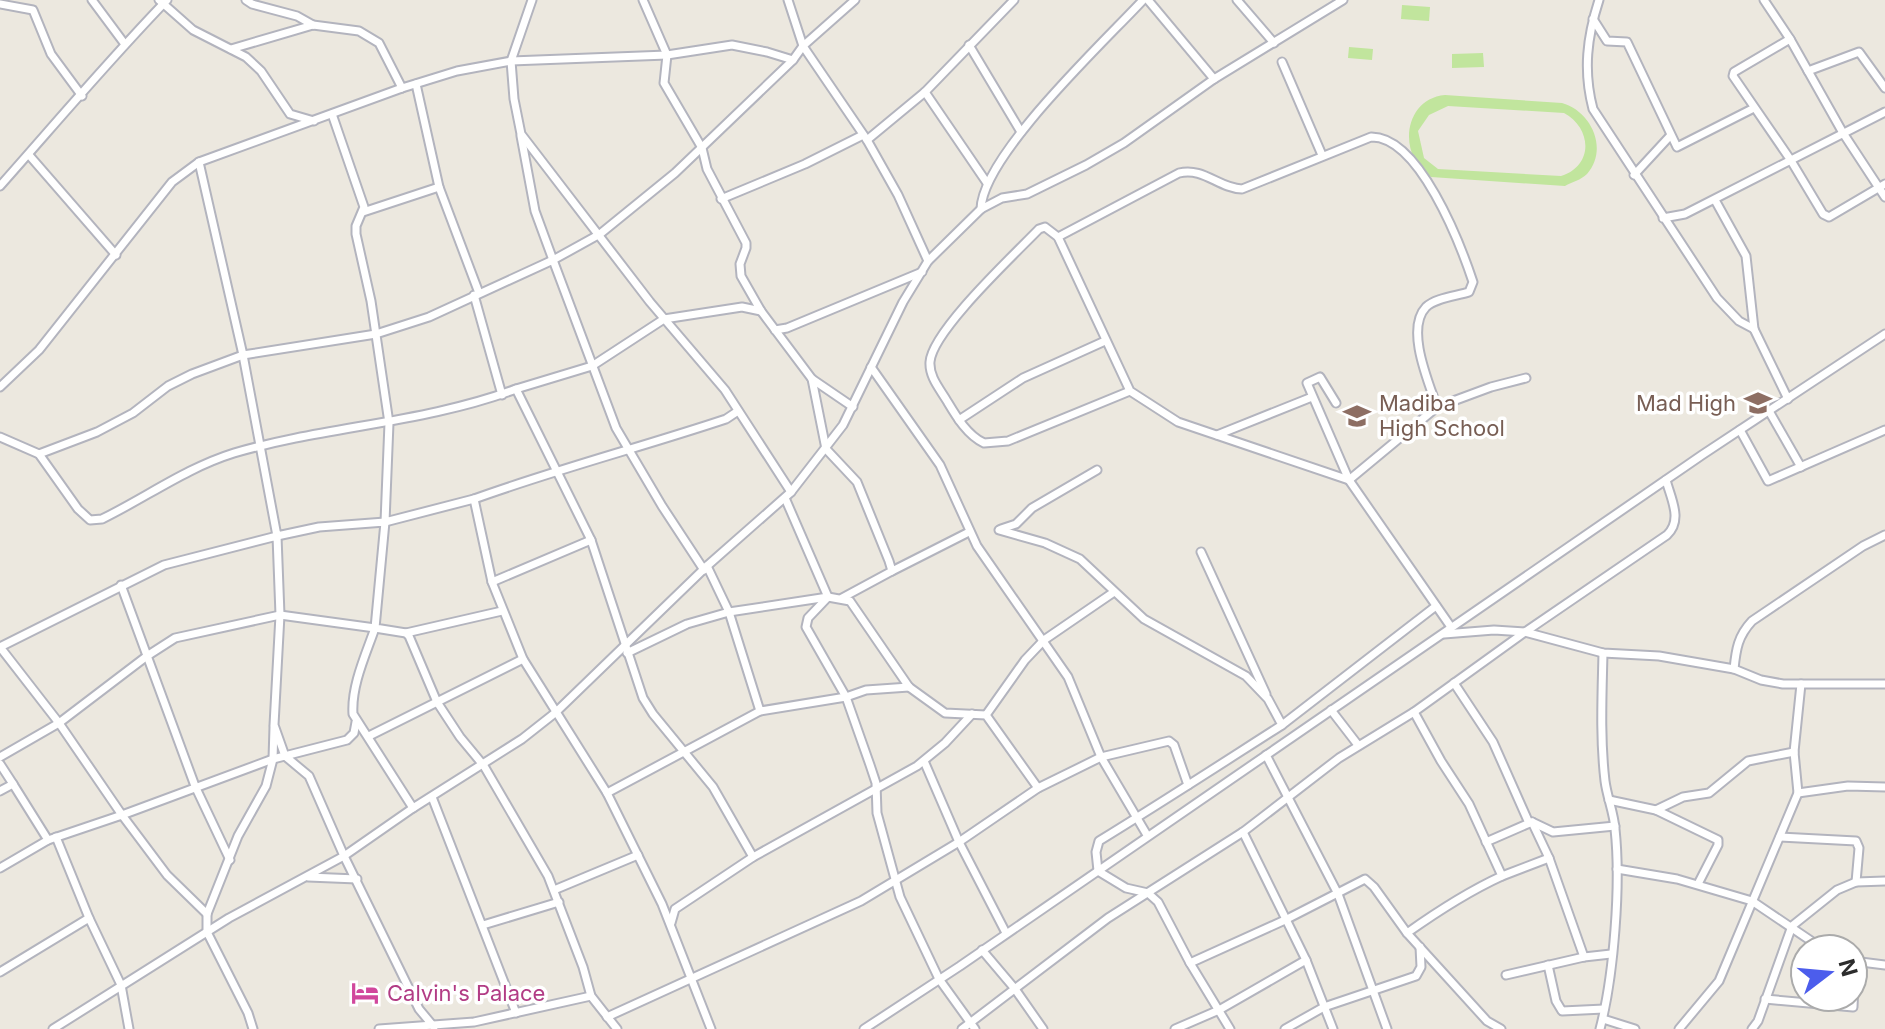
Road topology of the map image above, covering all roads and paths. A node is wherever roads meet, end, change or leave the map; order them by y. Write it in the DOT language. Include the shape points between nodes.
graph roads {
  1 [pos="8,0"];
  2 [pos="92,0"];
  3 [pos="246,0"];
  4 [pos="532,0"];
  5 [pos="643,0"];
  6 [pos="788,0"];
  7 [pos="855,0"];
  8 [pos="1014,0"];
  9 [pos="1146,0"];
  10 [pos="1237,0"];
  11 [pos="1343,0"];
  12 [pos="1599,0"];
  13 [pos="1764,0"];
  14 [pos="163,1"];
  15 [pos="0,4"];
  16 [pos="1593,18"];
  17 [pos="313,25"];
  18 [pos="1790,39"];
  19 [pos="124,43"];
  20 [pos="1274,43"];
  21 [pos="969,45"];
  22 [pos="803,46"];
  23 [pos="231,49"];
  24 [pos="667,55"];
  25 [pos="793,60"];
  26 [pos="511,61"];
  27 [pos="1282,62"];
  28 [pos="1808,71"];
  29 [pos="1214,79"];
  30 [pos="416,84"];
  31 [pos="402,88"];
  32 [pos="1885,88"];
  33 [pos="925,92"];
  34 [pos="82,96"];
  35 [pos="1754,108"];
  36 [pos="1885,112"];
  37 [pos="332,114"];
  38 [pos="314,121"];
  39 [pos="1021,132"];
  40 [pos="1843,133"];
  41 [pos="521,134"];
  42 [pos="1670,136"];
  43 [pos="865,138"];
  44 [pos="702,148"];
  45 [pos="29,155"];
  46 [pos="1322,155"];
  47 [pos="1790,159"];
  48 [pos="199,162"];
  49 [pos="1634,175"];
  50 [pos="987,183"];
  51 [pos="0,186"];
  52 [pos="1882,186"];
  53 [pos="439,187"];
  54 [pos="1885,197"];
  55 [pos="721,199"];
  56 [pos="1715,200"];
  57 [pos="981,209"];
  58 [pos="363,212"];
  59 [pos="1663,218"];
  60 [pos="600,234"];
  61 [pos="1058,237"];
  62 [pos="116,255"];
  63 [pos="553,260"];
  64 [pos="928,261"];
  65 [pos="922,271"];
  66 [pos="748,288"];
  67 [pos="477,294"];
  68 [pos="742,307"];
  69 [pos="761,311"];
  70 [pos="664,319"];
  71 [pos="1754,329"];
  72 [pos="775,330"];
  73 [pos="376,334"];
  74 [pos="1885,334"];
  75 [pos="1105,341"];
  76 [pos="243,355"];
  77 [pos="592,366"];
  78 [pos="871,367"];
  79 [pos="1526,378"];
  80 [pos="812,379"];
  81 [pos="0,387"];
  82 [pos="516,389"];
  83 [pos="1130,391"];
  84 [pos="502,395"];
  85 [pos="1312,397"];
  86 [pos="1788,399"];
  87 [pos="1336,403"];
  88 [pos="853,407"];
  89 [pos="1437,407"];
  90 [pos="738,411"];
  91 [pos="1769,411"];
  92 [pos="959,420"];
  93 [pos="389,423"];
  94 [pos="1740,430"];
  95 [pos="1885,430"];
  96 [pos="1216,436"];
  97 [pos="0,437"];
  98 [pos="261,446"];
  99 [pos="826,449"];
  100 [pos="628,451"];
  101 [pos="39,454"];
  102 [pos="1801,467"];
  103 [pos="555,470"];
  104 [pos="1097,470"];
  105 [pos="1349,480"];
  106 [pos="1666,480"];
  107 [pos="788,495"];
  108 [pos="474,499"];
  109 [pos="385,522"];
  110 [pos="969,532"];
  111 [pos="1885,535"];
  112 [pos="277,536"];
  113 [pos="591,540"];
  114 [pos="1201,552"];
  115 [pos="705,568"];
  116 [pos="892,571"];
  117 [pos="492,582"];
  118 [pos="121,585"];
  119 [pos="1114,592"];
  120 [pos="828,597"];
  121 [pos="842,598"];
  122 [pos="1436,606"];
  123 [pos="502,611"];
  124 [pos="729,612"];
  125 [pos="280,615"];
  126 [pos="1451,627"];
  127 [pos="375,628"];
  128 [pos="1525,632"];
  129 [pos="406,633"];
  130 [pos="1442,634"];
  131 [pos="1044,640"];
  132 [pos="626,650"];
  133 [pos="1603,653"];
  134 [pos="147,656"];
  135 [pos="523,659"];
  136 [pos="1734,669"];
  137 [pos="1454,683"];
  138 [pos="1801,684"];
  139 [pos="1885,684"];
  140 [pos="909,687"];
  141 [pos="846,697"];
  142 [pos="1268,699"];
  143 [pos="437,702"];
  144 [pos="1331,710"];
  145 [pos="760,711"];
  146 [pos="1414,712"];
  147 [pos="555,713"];
  148 [pos="972,714"];
  149 [pos="986,715"];
  150 [pos="356,722"];
  151 [pos="59,723"];
  152 [pos="274,725"];
  153 [pos="1282,725"];
  154 [pos="369,736"];
  155 [pos="1358,745"];
  156 [pos="683,751"];
  157 [pos="1794,752"];
  158 [pos="1266,755"];
  159 [pos="285,756"];
  160 [pos="0,757"];
  161 [pos="1101,757"];
  162 [pos="273,759"];
  163 [pos="924,761"];
  164 [pos="0,764"];
  165 [pos="484,766"];
  166 [pos="13,784"];
  167 [pos="1188,785"];
  168 [pos="195,786"];
  169 [pos="1885,787"];
  170 [pos="1038,788"];
  171 [pos="876,790"];
  172 [pos="0,791"];
  173 [pos="607,793"];
  174 [pos="1798,793"];
  175 [pos="432,797"];
  176 [pos="1289,797"];
  177 [pos="1609,800"];
  178 [pos="413,808"];
  179 [pos="1656,810"];
  180 [pos="122,815"];
  181 [pos="1136,818"];
  182 [pos="1530,822"];
  183 [pos="1615,826"];
  184 [pos="1243,832"];
  185 [pos="1147,835"];
  186 [pos="1780,837"];
  187 [pos="52,838"];
  188 [pos="959,842"];
  189 [pos="1486,842"];
  190 [pos="638,855"];
  191 [pos="344,856"];
  192 [pos="753,857"];
  193 [pos="1549,858"];
  194 [pos="230,860"];
  195 [pos="0,868"];
  196 [pos="1617,869"];
  197 [pos="1098,871"];
  198 [pos="1502,876"];
  199 [pos="304,877"];
  200 [pos="357,879"];
  201 [pos="894,880"];
  202 [pos="1885,881"];
  203 [pos="1856,882"];
  204 [pos="1698,884"];
  205 [pos="554,890"];
  206 [pos="1148,893"];
  207 [pos="1338,894"];
  208 [pos="1752,901"];
  209 [pos="559,902"];
  210 [pos="207,914"];
  211 [pos="89,918"];
  212 [pos="1285,920"];
  213 [pos="483,925"];
  214 [pos="671,925"];
  215 [pos="1792,926"];
  216 [pos="207,932"];
  217 [pos="1006,933"];
  218 [pos="1407,933"];
  219 [pos="1799,933"];
  220 [pos="1420,947"];
  221 [pos="982,950"];
  222 [pos="1611,954"];
  223 [pos="1584,957"];
  224 [pos="1306,960"];
  225 [pos="1190,963"];
  226 [pos="1548,965"];
  227 [pos="0,972"];
  228 [pos="1506,975"];
  229 [pos="692,979"];
  230 [pos="939,979"];
  231 [pos="121,985"];
  232 [pos="1015,989"];
  233 [pos="1372,991"];
  234 [pos="591,996"];
  235 [pos="1765,999"];
  236 [pos="1789,1001"];
  237 [pos="1324,1007"];
  238 [pos="1604,1009"];
  239 [pos="1219,1010"];
  240 [pos="516,1013"];
  241 [pos="607,1017"];
  242 [pos="1603,1019"];
  243 [pos="475,1026"];
  244 [pos="973,1026"];
  245 [pos="434,1027"];
  246 [pos="53,1029"];
  247 [pos="129,1029"];
  248 [pos="253,1029"];
  249 [pos="379,1029"];
  250 [pos="617,1029"];
  251 [pos="711,1029"];
  252 [pos="864,1029"];
  253 [pos="962,1029"];
  254 [pos="1043,1029"];
  255 [pos="1175,1029"];
  256 [pos="1230,1029"];
  257 [pos="1285,1029"];
  258 [pos="1333,1029"];
  259 [pos="1387,1029"];
  260 [pos="1501,1029"];
  261 [pos="1600,1029"];
  262 [pos="1635,1029"];
  263 [pos="1679,1029"];
  264 [pos="1752,1029"];
  1 -- 15 [label="street"];
  2 -- 19 [label="street"];
  3 -- 17 [label="street"];
  4 -- 26 [label="street"];
  5 -- 24 [label="street"];
  6 -- 22 [label="street"];
  7 -- 22 [label="street"];
  8 -- 21 [label="street"];
  9 -- 29 [label="street"];
  9 -- 39 [label="street"];
  10 -- 20 [label="street"];
  11 -- 20 [label="street"];
  12 -- 16 [label="street"];
  13 -- 18 [label="street"];
  14 -- 19 [label="street"];
  14 -- 23 [label="street" via="193,30"];
  15 -- 34 [label="street" via="33,10 51,54"];
  16 -- 42 [label="street" via="1607,41 1627,42"];
  16 -- 49 [label="street" via="1586,68 1593,109"];
  17 -- 23 [label="street"];
  17 -- 31 [label="street" via="370,36"];
  18 -- 28 [label="street"];
  18 -- 35 [label="street" via="1734,72"];
  19 -- 34 [label="street"];
  20 -- 29 [label="street"];
  21 -- 33 [label="street"];
  21 -- 39 [label="street"];
  22 -- 25 [label="street"];
  22 -- 43 [label="street"];
  23 -- 38 [label="street" via="261,71 286,110"];
  24 -- 25 [label="street" via="732,45"];
  24 -- 26 [label="street"];
  24 -- 44 [label="street" via="664,83"];
  25 -- 44 [label="street"];
  26 -- 30 [label="street"];
  26 -- 41 [label="street"];
  27 -- 46 [label="street"];
  28 -- 32 [label="street" via="1859,52"];
  28 -- 40 [label="street"];
  29 -- 57 [label="street" via="1076,171"];
  30 -- 31 [label="street"];
  30 -- 53 [label="street"];
  31 -- 37 [label="street"];
  33 -- 43 [label="street"];
  33 -- 50 [label="street"];
  34 -- 45 [label="street"];
  35 -- 42 [label="street" via="1678,147"];
  35 -- 47 [label="street"];
  36 -- 40 [label="street"];
  37 -- 38 [label="street"];
  37 -- 58 [label="street"];
  38 -- 48 [label="street"];
  39 -- 50 [label="street"];
  40 -- 47 [label="street"];
  40 -- 52 [label="street"];
  41 -- 60 [label="street"];
  41 -- 63 [label="street" via="535,211"];
  42 -- 49 [label="street"];
  43 -- 55 [label="street"];
  43 -- 64 [label="street"];
  44 -- 55 [label="street"];
  44 -- 60 [label="street"];
  45 -- 51 [label="street"];
  45 -- 62 [label="street"];
  46 -- 61 [label="street" via="1242,189 1204,174 1179,173"];
  46 -- 89 [label="street" via="1371,137 1394,142 1455,231 1473,286 1424,309 1418,335"];
  47 -- 52 [label="street" via="1825,216"];
  47 -- 56 [label="street"];
  48 -- 62 [label="street" via="172,182"];
  48 -- 76 [label="street"];
  49 -- 59 [label="street"];
  50 -- 57 [label="street"];
  52 -- 54 [label="street"];
  53 -- 58 [label="street"];
  53 -- 67 [label="street"];
  55 -- 66 [label="street" via="746,243 740,264"];
  56 -- 59 [label="street"];
  56 -- 71 [label="street" via="1746,256"];
  57 -- 64 [label="street"];
  58 -- 73 [label="street" via="356,234"];
  59 -- 71 [label="street" via="1717,298"];
  60 -- 63 [label="street"];
  60 -- 70 [label="street"];
  61 -- 75 [label="street"];
  61 -- 92 [label="street" via="1050,228 1039,229 934,347 934,381"];
  62 -- 81 [label="street" via="39,350"];
  63 -- 67 [label="street"];
  63 -- 77 [label="street"];
  64 -- 65 [label="street"];
  65 -- 72 [label="street"];
  65 -- 78 [label="street"];
  66 -- 68 [label="street"];
  66 -- 69 [label="street"];
  67 -- 73 [label="street"];
  67 -- 84 [label="street"];
  68 -- 69 [label="street"];
  68 -- 70 [label="street"];
  69 -- 72 [label="street"];
  70 -- 77 [label="street"];
  70 -- 90 [label="street"];
  71 -- 86 [label="street"];
  72 -- 80 [label="street"];
  73 -- 76 [label="street"];
  73 -- 93 [label="street"];
  74 -- 86 [label="street"];
  75 -- 83 [label="street"];
  75 -- 92 [label="street" via="1032,373"];
  76 -- 98 [label="street"];
  76 -- 101 [label="street" via="176,381 133,413"];
  77 -- 82 [label="street"];
  77 -- 100 [label="street"];
  78 -- 88 [label="street"];
  78 -- 110 [label="street" via="940,465"];
  79 -- 89 [label="street"];
  80 -- 88 [label="street"];
  80 -- 99 [label="street"];
  82 -- 84 [label="street"];
  82 -- 103 [label="street"];
  83 -- 92 [label="street" via="1000,443 978,440"];
  83 -- 96 [label="street" via="1178,422"];
  84 -- 93 [label="street"];
  85 -- 87 [label="street" via="1307,383 1320,377"];
  85 -- 96 [label="street"];
  85 -- 105 [label="street"];
  86 -- 91 [label="street"];
  88 -- 99 [label="street"];
  89 -- 105 [label="street"];
  90 -- 100 [label="street"];
  90 -- 107 [label="street"];
  91 -- 94 [label="street"];
  91 -- 102 [label="street"];
  93 -- 98 [label="street"];
  93 -- 109 [label="street"];
  94 -- 102 [label="street" via="1765,480"];
  94 -- 106 [label="street"];
  95 -- 102 [label="street"];
  96 -- 105 [label="street"];
  97 -- 101 [label="street"];
  98 -- 101 [label="street" via="197,466 131,505 90,520"];
  98 -- 112 [label="street"];
  99 -- 107 [label="street"];
  99 -- 116 [label="street" via="857,482"];
  100 -- 103 [label="street"];
  100 -- 115 [label="street"];
  103 -- 108 [label="street"];
  103 -- 113 [label="street"];
  104 -- 119 [label="street" via="999,530 1068,552"];
  105 -- 122 [label="street"];
  106 -- 126 [label="street"];
  106 -- 128 [label="street" via="1676,519 1672,531"];
  107 -- 115 [label="street"];
  107 -- 120 [label="street"];
  108 -- 109 [label="street"];
  108 -- 117 [label="street"];
  109 -- 112 [label="street"];
  109 -- 127 [label="street"];
  110 -- 116 [label="street"];
  110 -- 131 [label="street"];
  111 -- 136 [label="street" via="1752,621 1737,645"];
  112 -- 118 [label="street" via="164,565"];
  112 -- 125 [label="street"];
  113 -- 117 [label="street"];
  113 -- 132 [label="street"];
  114 -- 142 [label="street"];
  115 -- 124 [label="street"];
  115 -- 132 [label="street"];
  116 -- 121 [label="street"];
  117 -- 123 [label="street"];
  118 -- 134 [label="street"];
  118 -- 151 [label="street" via="0,647"];
  119 -- 131 [label="street"];
  119 -- 142 [label="street" via="1162,631 1236,669"];
  120 -- 121 [label="street"];
  120 -- 124 [label="street"];
  120 -- 141 [label="street" via="806,627"];
  121 -- 140 [label="street" via="855,605"];
  122 -- 126 [label="street"];
  122 -- 153 [label="street"];
  123 -- 129 [label="street"];
  123 -- 135 [label="street"];
  124 -- 132 [label="street"];
  124 -- 145 [label="street"];
  125 -- 127 [label="street"];
  125 -- 134 [label="street" via="175,638"];
  125 -- 152 [label="street"];
  126 -- 130 [label="street"];
  127 -- 129 [label="street"];
  127 -- 150 [label="street" via="353,705"];
  128 -- 130 [label="street"];
  128 -- 133 [label="street"];
  128 -- 137 [label="street"];
  129 -- 143 [label="street"];
  130 -- 144 [label="street"];
  131 -- 149 [label="street"];
  131 -- 161 [label="street" via="1068,677"];
  132 -- 147 [label="street"];
  132 -- 156 [label="street" via="643,698"];
  133 -- 136 [label="street"];
  133 -- 177 [label="street" via="1602,748"];
  134 -- 151 [label="street"];
  134 -- 168 [label="street"];
  135 -- 143 [label="street"];
  135 -- 147 [label="street"];
  136 -- 138 [label="street" via="1761,680"];
  137 -- 146 [label="street"];
  137 -- 182 [label="street" via="1495,745"];
  138 -- 139 [label="street"];
  138 -- 157 [label="street"];
  140 -- 141 [label="street"];
  140 -- 148 [label="street" via="945,713"];
  141 -- 145 [label="street"];
  141 -- 171 [label="street"];
  142 -- 153 [label="street"];
  143 -- 154 [label="street"];
  143 -- 165 [label="street"];
  144 -- 155 [label="street"];
  144 -- 158 [label="street"];
  145 -- 156 [label="street"];
  146 -- 155 [label="street"];
  146 -- 189 [label="street"];
  147 -- 165 [label="street"];
  147 -- 173 [label="street"];
  148 -- 149 [label="street"];
  148 -- 163 [label="street"];
  149 -- 170 [label="street"];
  150 -- 154 [label="street"];
  150 -- 159 [label="street" via="347,740"];
  151 -- 160 [label="street"];
  151 -- 180 [label="street"];
  152 -- 159 [label="street"];
  152 -- 162 [label="street"];
  153 -- 167 [label="street"];
  154 -- 178 [label="street"];
  155 -- 176 [label="street"];
  156 -- 173 [label="street"];
  156 -- 192 [label="street" via="713,787"];
  157 -- 174 [label="street"];
  157 -- 179 [label="street" via="1748,761 1709,793 1683,797"];
  158 -- 176 [label="street"];
  158 -- 185 [label="street"];
  159 -- 162 [label="street"];
  159 -- 191 [label="street" via="309,776"];
  161 -- 167 [label="street" via="1169,741"];
  161 -- 170 [label="street"];
  161 -- 181 [label="street"];
  162 -- 168 [label="street"];
  162 -- 194 [label="street" via="266,786"];
  163 -- 171 [label="street"];
  163 -- 188 [label="street"];
  164 -- 166 [label="street"];
  165 -- 175 [label="street"];
  165 -- 205 [label="street"];
  166 -- 172 [label="street"];
  166 -- 187 [label="street"];
  167 -- 181 [label="street"];
  168 -- 180 [label="street"];
  168 -- 194 [label="street"];
  169 -- 174 [label="street"];
  170 -- 188 [label="street"];
  171 -- 192 [label="street"];
  171 -- 201 [label="street"];
  173 -- 190 [label="street"];
  174 -- 186 [label="street"];
  175 -- 178 [label="street"];
  175 -- 213 [label="street"];
  176 -- 184 [label="street"];
  176 -- 207 [label="street"];
  177 -- 179 [label="street"];
  177 -- 183 [label="street"];
  178 -- 191 [label="street"];
  179 -- 204 [label="street" via="1718,840"];
  180 -- 187 [label="street"];
  180 -- 210 [label="street" via="167,875"];
  181 -- 185 [label="street"];
  181 -- 197 [label="street" via="1099,841"];
  182 -- 183 [label="street" via="1553,832"];
  182 -- 189 [label="street"];
  182 -- 193 [label="street"];
  183 -- 196 [label="street"];
  184 -- 206 [label="street"];
  184 -- 212 [label="street"];
  185 -- 197 [label="street"];
  186 -- 203 [label="street" via="1856,841"];
  186 -- 208 [label="street"];
  187 -- 195 [label="street"];
  187 -- 211 [label="street"];
  188 -- 201 [label="street"];
  188 -- 217 [label="street"];
  189 -- 198 [label="street"];
  190 -- 205 [label="street"];
  190 -- 214 [label="street"];
  191 -- 199 [label="street"];
  191 -- 200 [label="street"];
  192 -- 214 [label="street" via="675,909"];
  193 -- 198 [label="street"];
  193 -- 223 [label="street"];
  194 -- 210 [label="street"];
  196 -- 204 [label="street"];
  196 -- 222 [label="street"];
  197 -- 206 [label="street" via="1126,888"];
  197 -- 217 [label="street"];
  198 -- 218 [label="street" via="1457,898"];
  199 -- 200 [label="street"];
  199 -- 216 [label="street"];
  200 -- 245 [label="street" via="419,1009"];
  201 -- 229 [label="street" via="848,907"];
  201 -- 230 [label="street"];
  202 -- 203 [label="street"];
  203 -- 215 [label="street" via="1824,899"];
  204 -- 208 [label="street"];
  205 -- 209 [label="street"];
  206 -- 225 [label="street" via="1164,910"];
  206 -- 232 [label="street"];
  207 -- 212 [label="street"];
  207 -- 218 [label="street" via="1365,879"];
  207 -- 233 [label="street"];
  208 -- 215 [label="street"];
  208 -- 263 [label="street" via="1719,981"];
  209 -- 213 [label="street"];
  209 -- 234 [label="street"];
  210 -- 216 [label="street"];
  211 -- 227 [label="street"];
  211 -- 231 [label="street"];
  212 -- 224 [label="street"];
  212 -- 225 [label="street"];
  213 -- 240 [label="street"];
  214 -- 229 [label="street"];
  215 -- 219 [label="street"];
  215 -- 235 [label="street"];
  216 -- 231 [label="street"];
  216 -- 248 [label="street"];
  217 -- 221 [label="street"];
  218 -- 220 [label="street"];
  220 -- 233 [label="street" via="1418,974"];
  220 -- 260 [label="street" via="1487,1021"];
  221 -- 230 [label="street"];
  221 -- 232 [label="street"];
  222 -- 223 [label="street"];
  222 -- 238 [label="street"];
  223 -- 226 [label="street"];
  224 -- 237 [label="street"];
  224 -- 239 [label="street"];
  225 -- 239 [label="street"];
  226 -- 228 [label="street"];
  226 -- 238 [label="street" via="1562,1011"];
  229 -- 241 [label="street"];
  229 -- 251 [label="street"];
  230 -- 244 [label="street"];
  230 -- 252 [label="street"];
  231 -- 246 [label="street"];
  231 -- 247 [label="street"];
  232 -- 244 [label="street"];
  232 -- 254 [label="street"];
  233 -- 237 [label="street"];
  233 -- 259 [label="street"];
  234 -- 240 [label="street"];
  234 -- 241 [label="street"];
  235 -- 236 [label="street"];
  235 -- 264 [label="street"];
  237 -- 257 [label="street"];
  237 -- 258 [label="street"];
  238 -- 242 [label="street"];
  239 -- 255 [label="street"];
  239 -- 256 [label="street"];
  240 -- 243 [label="street"];
  241 -- 250 [label="street"];
  242 -- 261 [label="street"];
  242 -- 262 [label="street"];
  243 -- 245 [label="street"];
  244 -- 253 [label="street"];
  245 -- 249 [label="street"];
}
